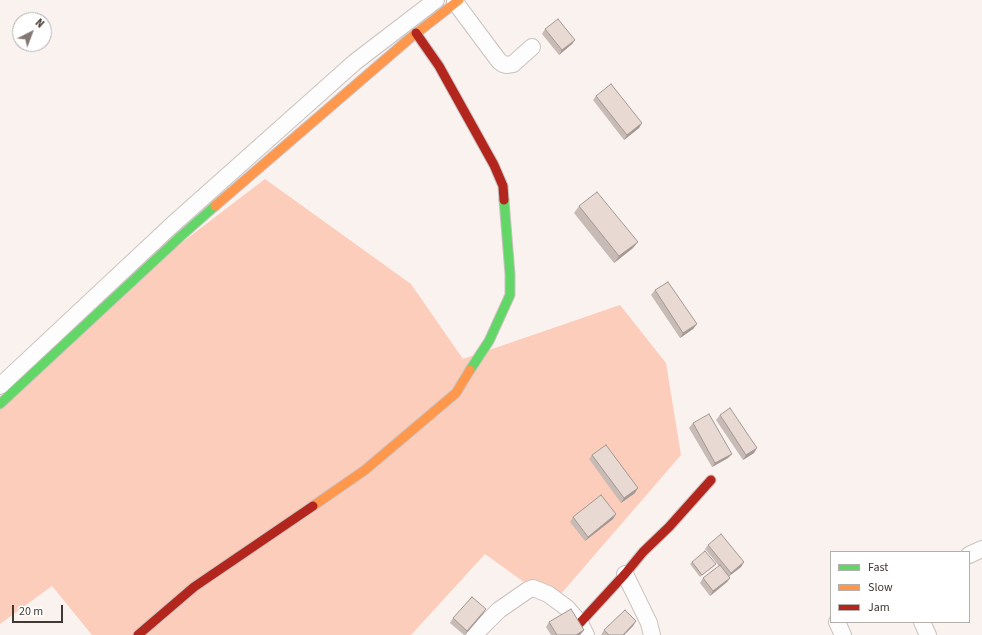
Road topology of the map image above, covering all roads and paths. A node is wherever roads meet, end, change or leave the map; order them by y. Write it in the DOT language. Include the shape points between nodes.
graph roads {
  1 [pos="436,0"];
  2 [pos="457,1"];
  3 [pos="416,33"];
  4 [pos="532,47"];
  5 [pos="0,386"];
  6 [pos="0,404"];
  7 [pos="711,480"];
  8 [pos="625,574"];
  9 [pos="837,623"];
  10 [pos="922,623"];
  11 [pos="583,629"];
  12 [pos="138,635"];
  13 [pos="474,635"];
  14 [pos="652,635"];
  15 [pos="843,635"];
  16 [pos="928,635"];
  1 -- 5 [label="street" via="350,67 172,225"];
  2 -- 3 [label="street"];
  2 -- 4 [label="street" via="503,64 513,64"];
  3 -- 6 [label="street" via="181,236"];
  3 -- 12 [label="street" via="439,66 503,186 510,295 489,341 456,393 365,470 194,587"];
  7 -- 8 [label="street"];
  8 -- 11 [label="street"];
  8 -- 14 [label="street" via="649,623"];
  9 -- 15 [label="street"];
  10 -- 16 [label="street"];
  11 -- 13 [label="street" via="567,608 548,594 533,588 499,610"];
}
